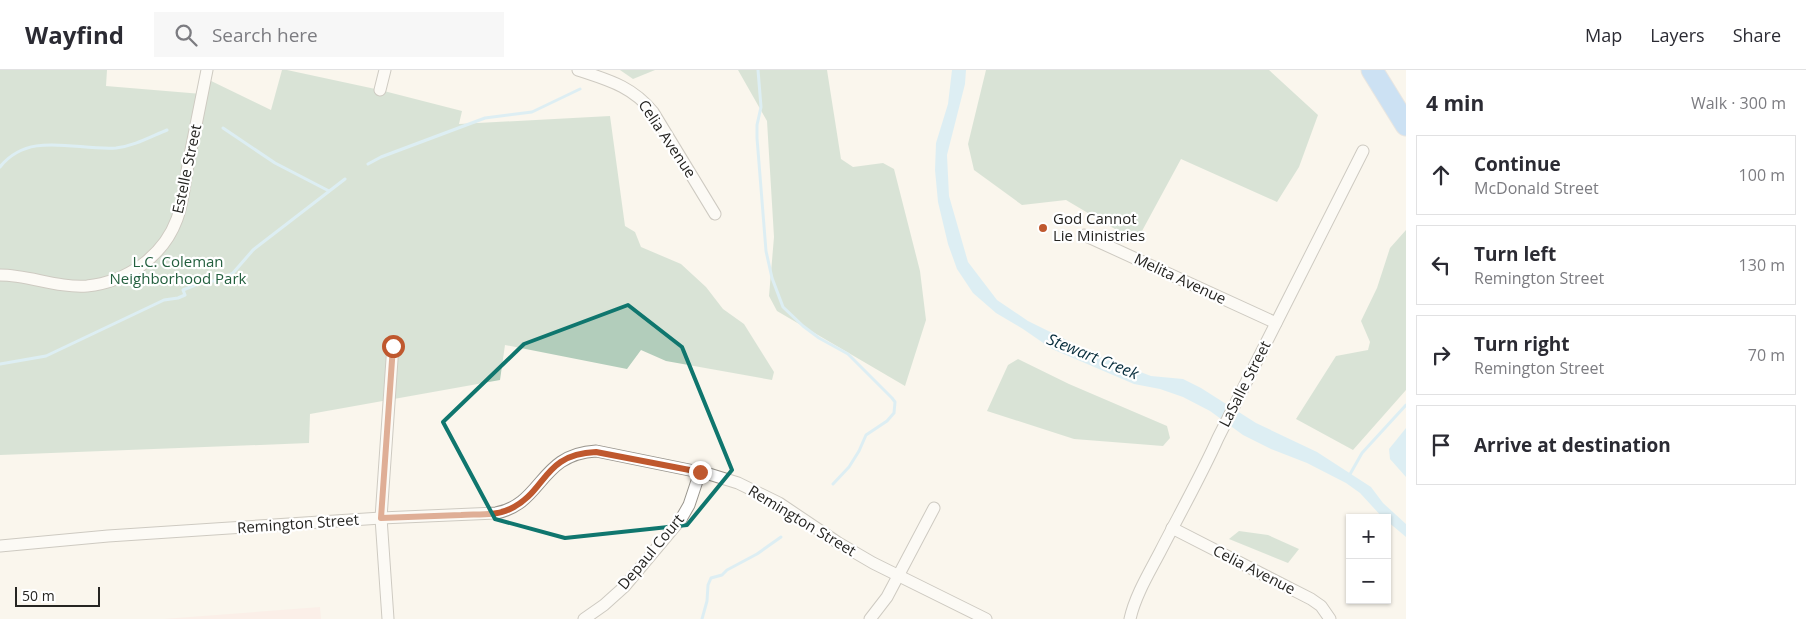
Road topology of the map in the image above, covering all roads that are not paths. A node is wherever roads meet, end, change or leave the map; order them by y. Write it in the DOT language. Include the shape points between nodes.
graph roads {
  1 [pos="207,70"];
  2 [pos="385,70"];
  3 [pos="578,70"];
  4 [pos="1372,70"];
  5 [pos="380,90"];
  6 [pos="1406,125"];
  7 [pos="1363,151"];
  8 [pos="714,214"];
  9 [pos="1084,235"];
  10 [pos="0,275"];
  11 [pos="1276,323"];
  12 [pos="393,346"];
  13 [pos="700,472"];
  14 [pos="934,508"];
  15 [pos="381,518"];
  16 [pos="1172,528"];
  17 [pos="0,546"];
  18 [pos="898,576"];
  19 [pos="388,619"];
  20 [pos="584,619"];
  21 [pos="870,619"];
  22 [pos="986,619"];
  23 [pos="1130,619"];
  24 [pos="1330,619"];
  1 -- 10 [label="street, Estelle Street" via="177,219 155,254 127,275 97,284 69,286"];
  2 -- 5 [label="street"];
  3 -- 8 [label="street, Celia Avenue" via="621,85 645,102"];
  4 -- 6 [label="highway"];
  7 -- 11 [label="street, LaSalle Street"];
  9 -- 11 [label="street, Melita Avenue"];
  11 -- 16 [label="street, LaSalle Street"];
  12 -- 15 [label="street"];
  13 -- 15 [label="street, Remington Street" via="583,452 561,461 522,502 503,512"];
  13 -- 18 [label="street, Remington Street" via="738,483 763,495"];
  13 -- 20 [label="street, Depaul Court" via="681,519 624,587"];
  14 -- 18 [label="street"];
  15 -- 17 [label="street, Remington Street"];
  15 -- 19 [label="street"];
  16 -- 23 [label="street, LaSalle Street"];
  16 -- 24 [label="street, Celia Avenue" via="1311,598"];
  18 -- 21 [label="street"];
  18 -- 22 [label="street, Remington Street"];
}
